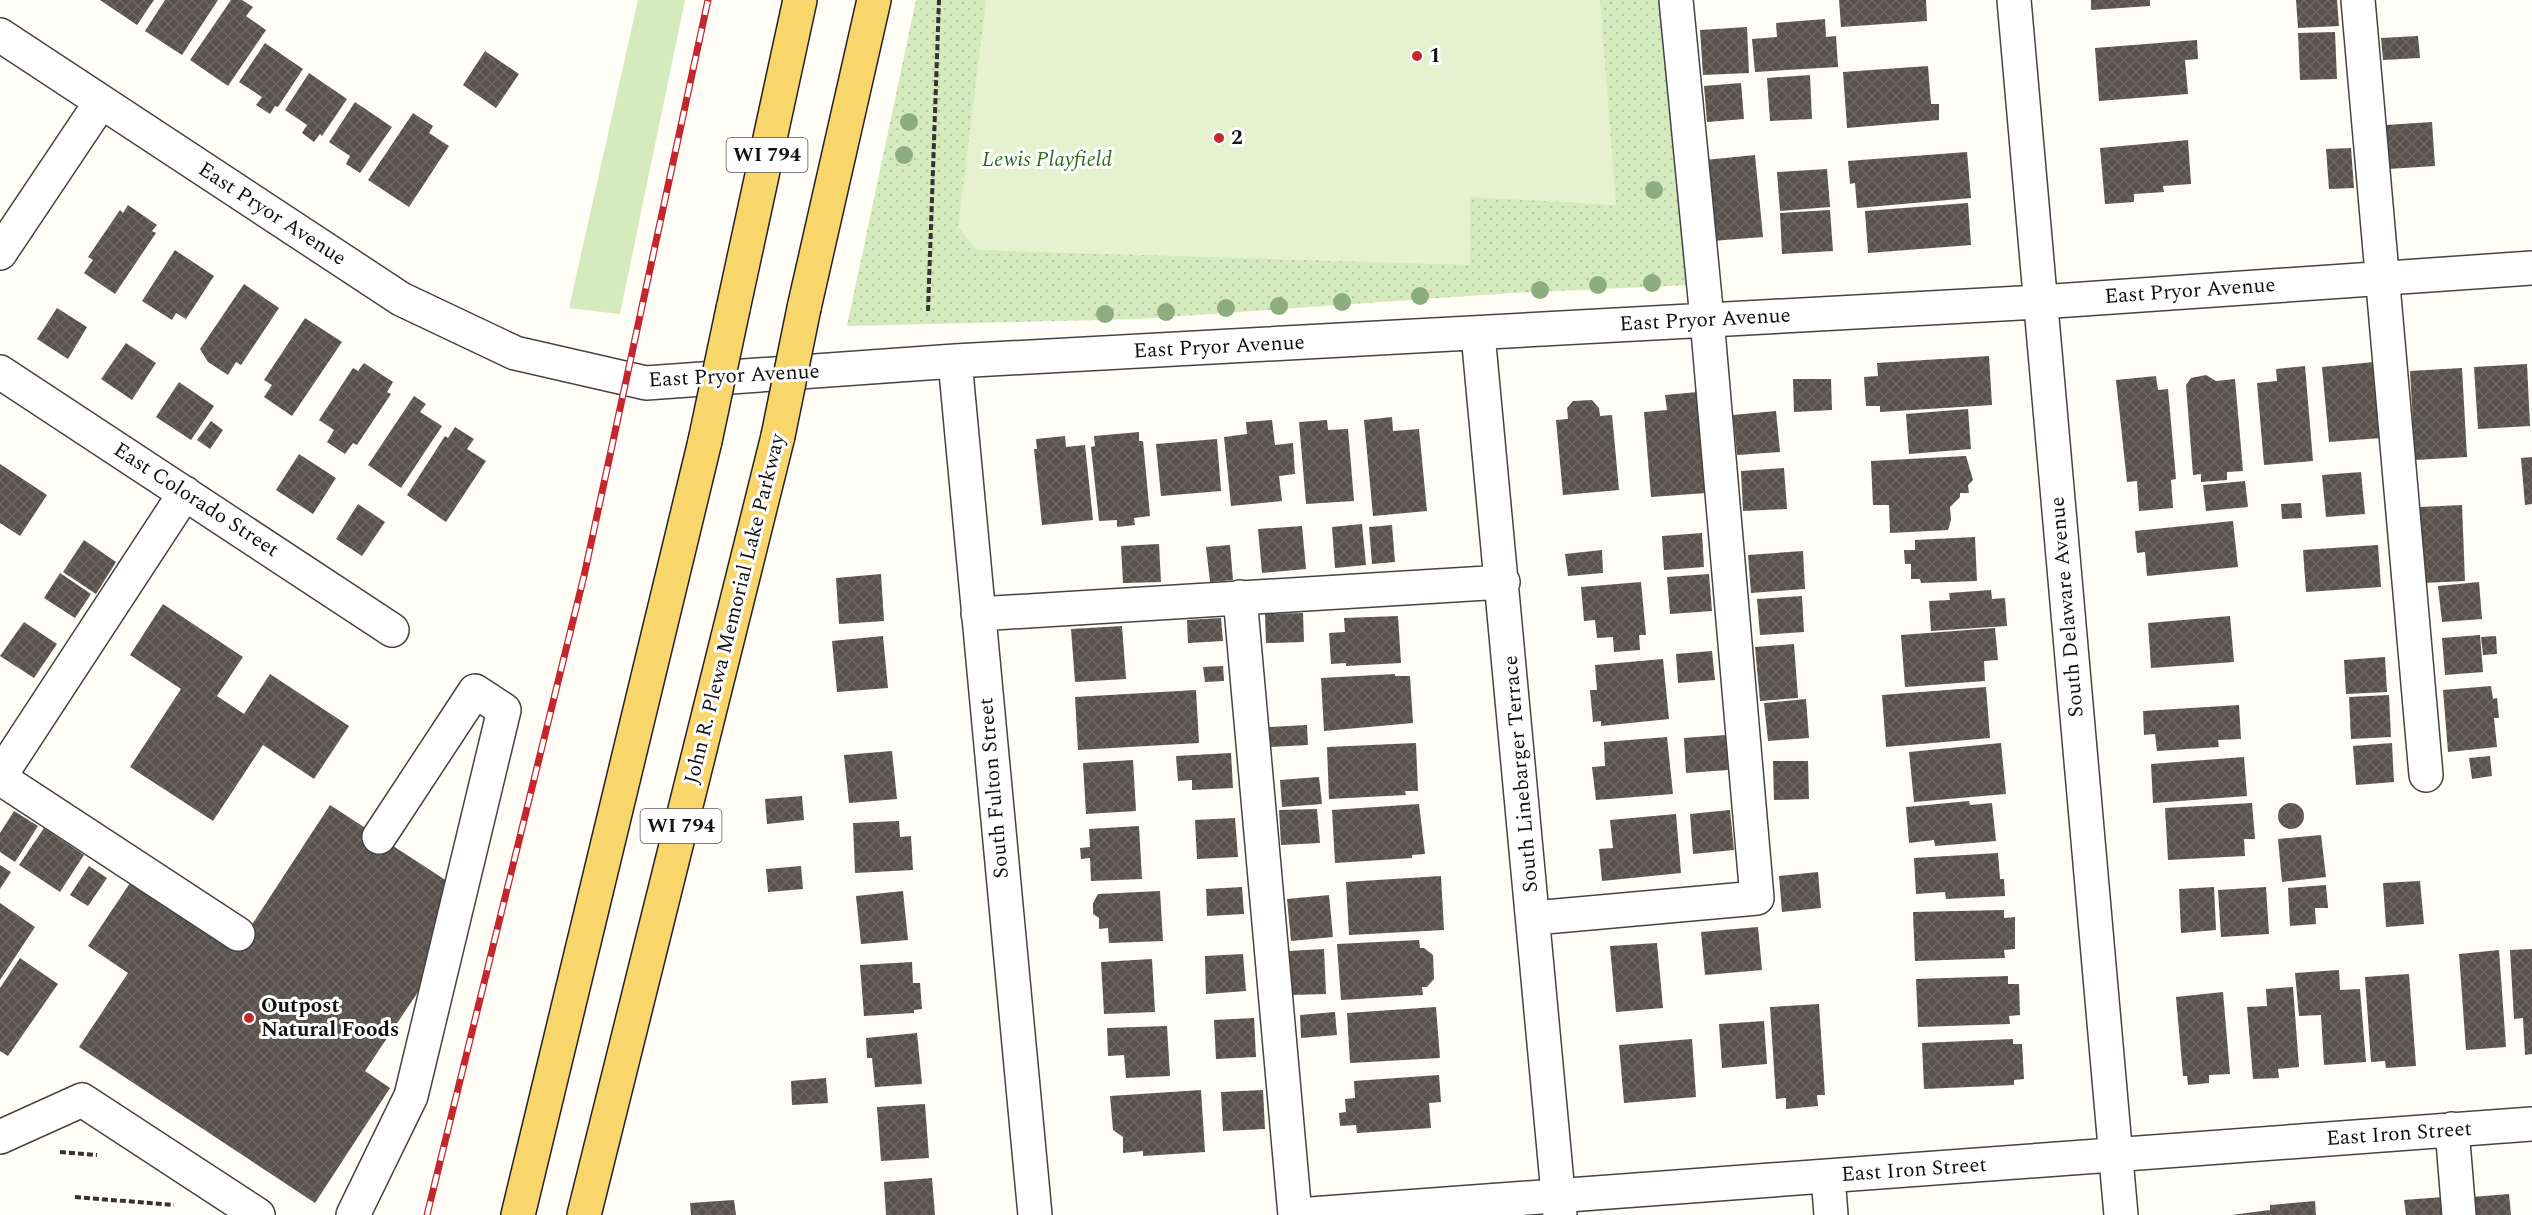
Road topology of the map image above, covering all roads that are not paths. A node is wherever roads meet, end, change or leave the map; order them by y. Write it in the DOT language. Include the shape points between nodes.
graph roads {
  1 [pos="800,0"];
  2 [pos="874,0"];
  3 [pos="1676,0"];
  4 [pos="2014,0"];
  5 [pos="2358,0"];
  6 [pos="0,35"];
  7 [pos="101,102"];
  8 [pos="0,253"];
  9 [pos="2532,268"];
  10 [pos="2382,279"];
  11 [pos="2040,302"];
  12 [pos="1707,319"];
  13 [pos="1478,334"];
  14 [pos="955,361"];
  15 [pos="0,372"];
  16 [pos="186,493"];
  17 [pos="1503,582"];
  18 [pos="1240,597"];
  19 [pos="978,614"];
  20 [pos="392,630"];
  21 [pos="2426,775"];
  22 [pos="0,777"];
  23 [pos="379,837"];
  24 [pos="1534,918"];
  25 [pos="238,934"];
  26 [pos="2532,1124"];
  27 [pos="2452,1129"];
  28 [pos="0,1137"];
  29 [pos="2117,1156"];
  30 [pos="1828,1176"];
  31 [pos="1559,1205"];
  32 [pos="258,1215"];
  33 [pos="353,1215"];
  34 [pos="518,1215"];
  35 [pos="584,1215"];
  36 [pos="1035,1215"];
  37 [pos="1296,1215"];
  38 [pos="1831,1215"];
  39 [pos="2121,1215"];
  40 [pos="2458,1215"];
  1 -- 34 [label="main road, WI 794, bridge" via="705,441"];
  2 -- 35 [label="main road, John R. Plewa Memorial Lake Parkway / WI 794, bridge" via="778,436"];
  3 -- 12 [label="street"];
  4 -- 11 [label="street, South Delaware Avenue"];
  5 -- 10 [label="street"];
  6 -- 7 [label="street, East Pryor Avenue"];
  7 -- 8 [label="street"];
  7 -- 14 [label="street, East Pryor Avenue" via="401,299 515,353 646,383"];
  9 -- 10 [label="street, East Pryor Avenue"];
  10 -- 11 [label="street, East Pryor Avenue"];
  10 -- 21 [label="street"];
  11 -- 12 [label="street, East Pryor Avenue"];
  11 -- 29 [label="street, South Delaware Avenue"];
  12 -- 13 [label="street, East Pryor Avenue"];
  12 -- 24 [label="street" via="1757,898"];
  13 -- 14 [label="street, East Pryor Avenue"];
  13 -- 17 [label="street, South Linebarger Terrace"];
  14 -- 19 [label="street, South Fulton Street"];
  15 -- 16 [label="street, East Colorado Street"];
  16 -- 20 [label="street, East Colorado Street"];
  16 -- 22 [label="street"];
  17 -- 18 [label="street"];
  17 -- 24 [label="street, South Linebarger Terrace"];
  18 -- 19 [label="street"];
  18 -- 37 [label="street"];
  19 -- 36 [label="street, South Fulton Street"];
  22 -- 25 [label="street"];
  23 -- 33 [label="street" via="476,691 504,710 411,1096"];
  24 -- 31 [label="street, South Linebarger Terrace"];
  26 -- 27 [label="street, East Iron Street"];
  27 -- 29 [label="street, East Iron Street"];
  27 -- 40 [label="street"];
  28 -- 32 [label="street" via="82,1100"];
  29 -- 30 [label="street, East Iron Street"];
  29 -- 39 [label="street, South Delaware Avenue"];
  30 -- 31 [label="street, East Iron Street"];
  30 -- 38 [label="street"];
  31 -- 37 [label="street, East Iron Street"];
}
